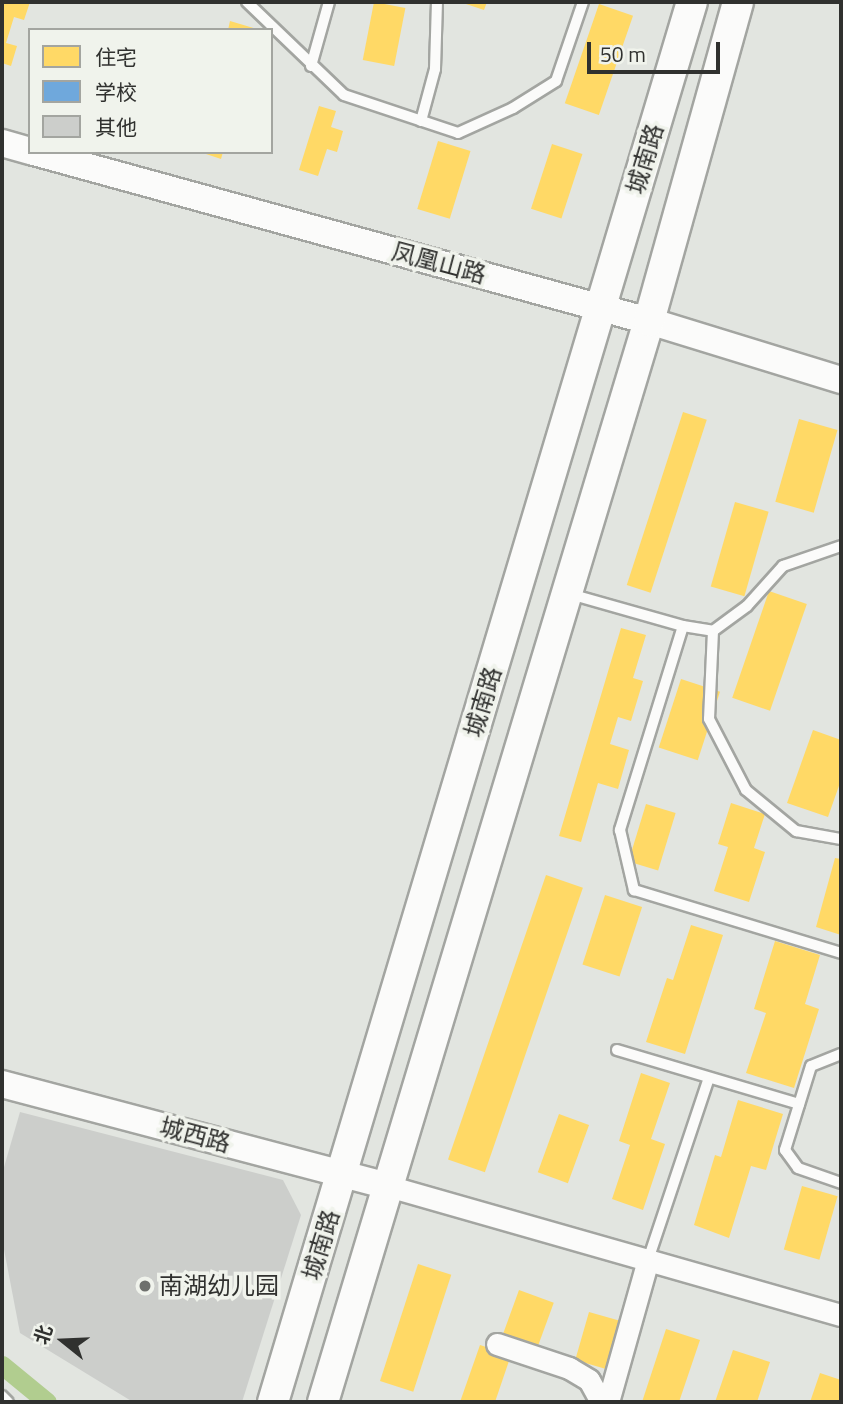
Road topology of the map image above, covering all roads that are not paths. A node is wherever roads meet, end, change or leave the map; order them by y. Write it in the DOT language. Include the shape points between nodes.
graph roads {
  1 [pos="247,2"];
  2 [pos="329,2"];
  3 [pos="437,2"];
  4 [pos="583,2"];
  5 [pos="692,2"];
  6 [pos="738,2"];
  7 [pos="311,66"];
  8 [pos="421,121"];
  9 [pos="2,143"];
  10 [pos="28,151"];
  11 [pos="39,154"];
  12 [pos="600,307"];
  13 [pos="649,321"];
  14 [pos="841,380"];
  15 [pos="841,546"];
  16 [pos="565,593"];
  17 [pos="683,626"];
  18 [pos="713,631"];
  19 [pos="841,839"];
  20 [pos="841,953"];
  21 [pos="617,1050"];
  22 [pos="841,1054"];
  23 [pos="709,1078"];
  24 [pos="2,1084"];
  25 [pos="799,1104"];
  26 [pos="343,1174"];
  27 [pos="841,1183"];
  28 [pos="388,1186"];
  29 [pos="648,1260"];
  30 [pos="841,1315"];
  31 [pos="497,1344"];
  32 [pos="2,1396"];
  33 [pos="8,1402"];
  34 [pos="273,1402"];
  35 [pos="323,1402"];
  36 [pos="601,1402"];
  37 [pos="608,1402"];
  1 -- 7 [label="lane" via="272,22"];
  2 -- 7 [label="lane"];
  3 -- 8 [label="lane" via="435,69"];
  4 -- 8 [label="lane" via="556,80 513,108 458,133"];
  5 -- 12 [label="main road, 城南路"];
  6 -- 13 [label="main road, 城南路"];
  7 -- 8 [label="lane" via="344,95"];
  9 -- 10 [label="street, 凤凰山路"];
  11 -- 12 [label="street, 凤凰山路"];
  12 -- 13 [label="street, 凤凰山路"];
  12 -- 26 [label="main road, 城南路"];
  13 -- 14 [label="street, 凤凰山路"];
  13 -- 16 [label="main road, 城南路"];
  15 -- 18 [label="lane" via="783,566 747,606"];
  16 -- 17 [label="lane"];
  16 -- 28 [label="main road, 城南路"];
  17 -- 18 [label="lane"];
  17 -- 20 [label="lane" via="620,830 634,890"];
  18 -- 19 [label="lane" via="709,719 746,790 796,831"];
  21 -- 23 [label="lane"];
  22 -- 25 [label="lane" via="811,1066"];
  23 -- 25 [label="lane"];
  23 -- 29 [label="lane"];
  24 -- 26 [label="street, 城西路"];
  25 -- 27 [label="lane" via="785,1150 798,1168"];
  26 -- 28 [label="street, 城西路"];
  26 -- 34 [label="main road, 城南路"];
  28 -- 29 [label="street"];
  28 -- 35 [label="main road, 城南路"];
  29 -- 30 [label="street"];
  29 -- 37 [label="street"];
  31 -- 36 [label="street" via="569,1368 589,1380"];
  32 -- 33 [label="lane"];
}
